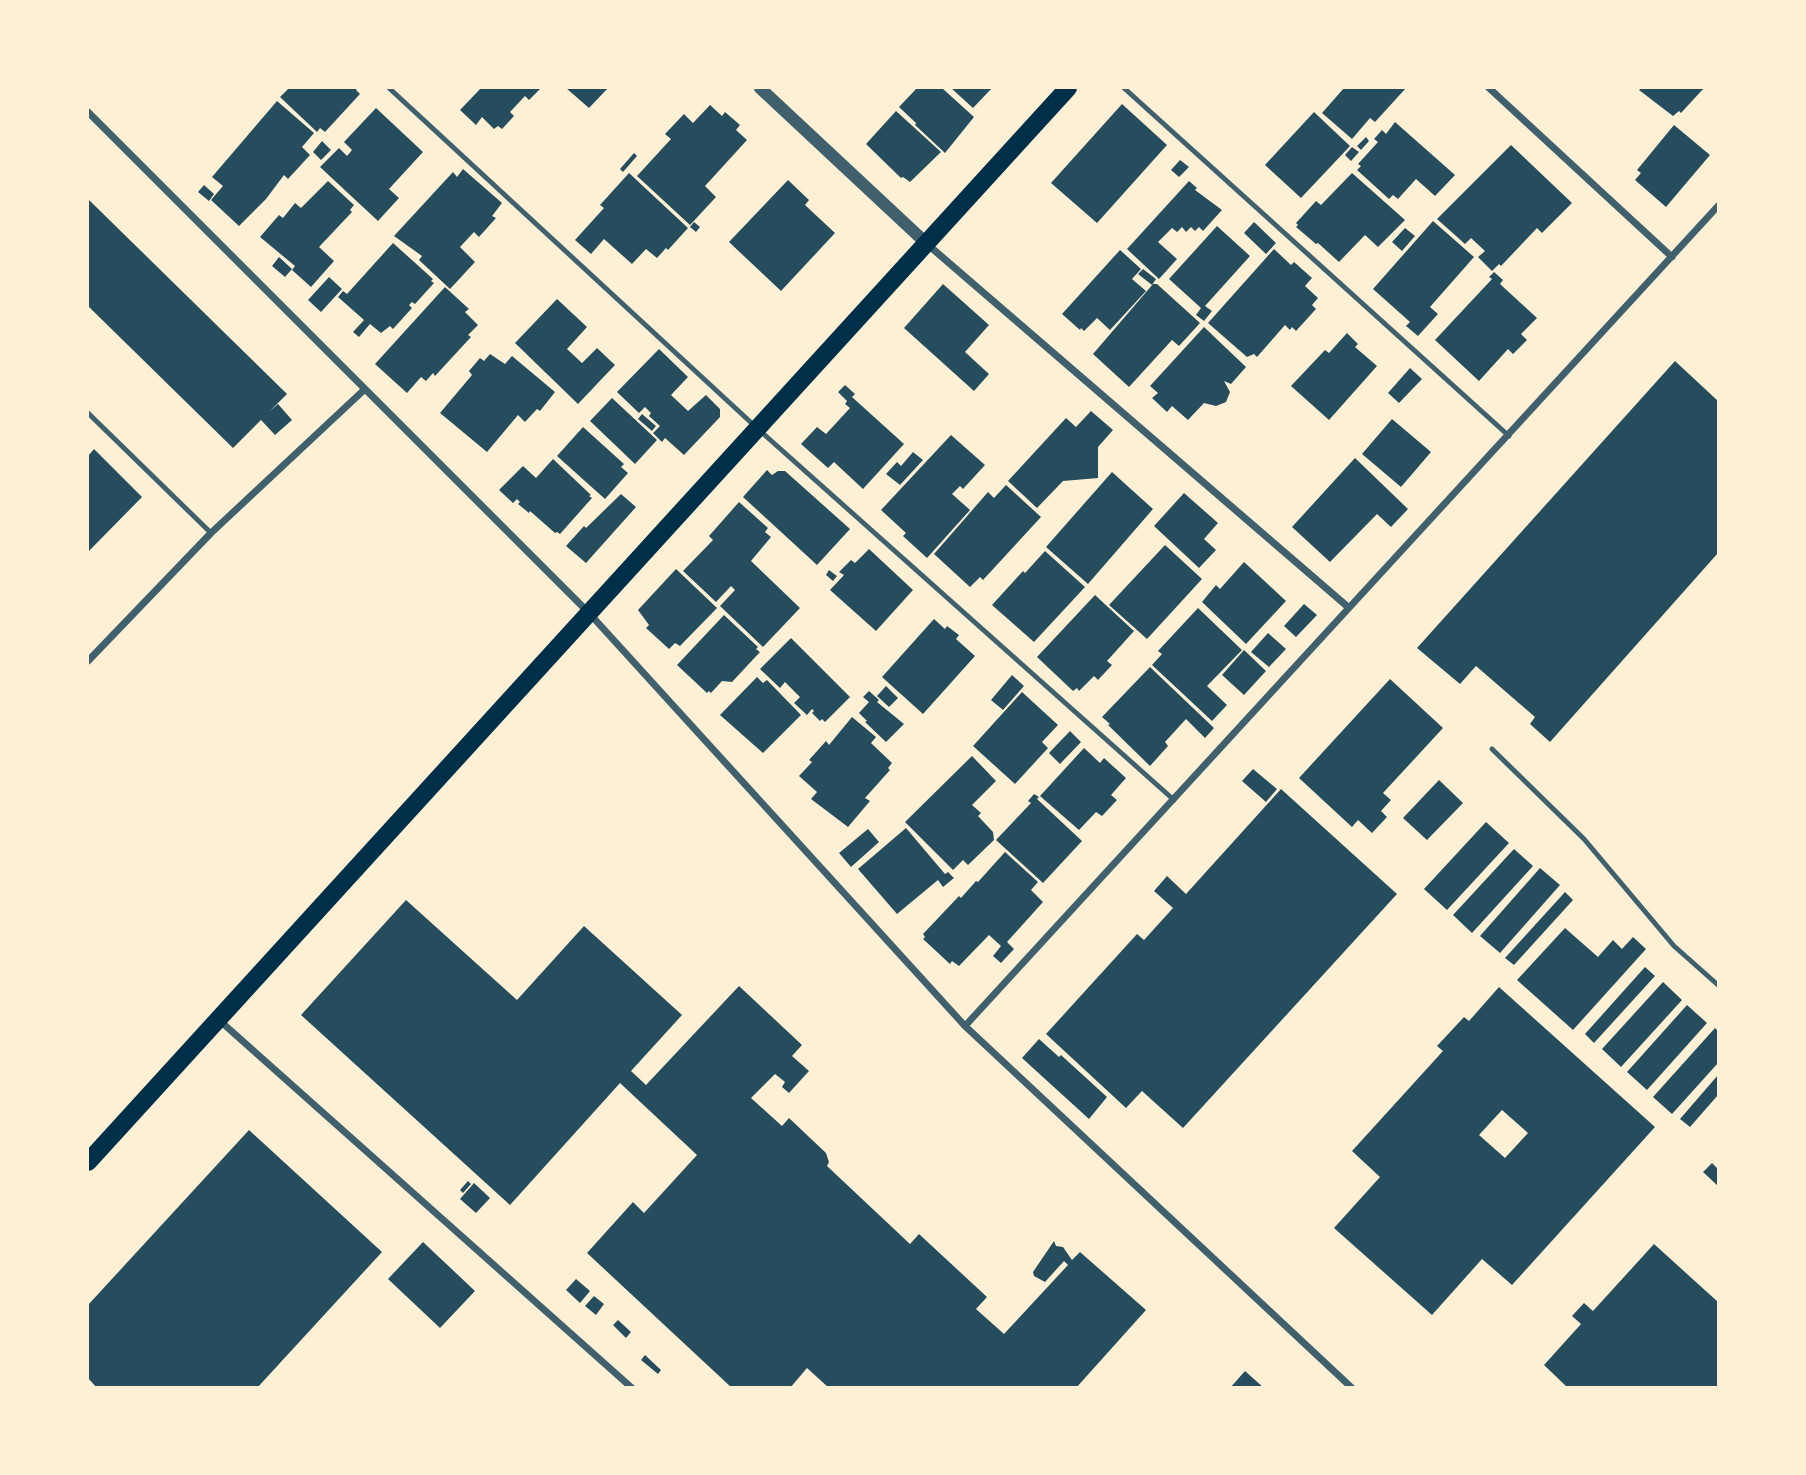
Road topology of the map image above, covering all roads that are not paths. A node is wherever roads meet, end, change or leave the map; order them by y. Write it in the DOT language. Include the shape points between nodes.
graph roads {
  1 [pos="389,88"];
  2 [pos="760,88"];
  3 [pos="1068,88"];
  4 [pos="1124,88"];
  5 [pos="1489,88"];
  6 [pos="88,112"];
  7 [pos="1718,206"];
  8 [pos="926,243"];
  9 [pos="1672,257"];
  10 [pos="366,389"];
  11 [pos="88,413"];
  12 [pos="758,429"];
  13 [pos="1508,436"];
  14 [pos="211,533"];
  15 [pos="1348,607"];
  16 [pos="589,614"];
  17 [pos="88,647"];
  18 [pos="94,653"];
  19 [pos="88,661"];
  20 [pos="1492,749"];
  21 [pos="1174,800"];
  22 [pos="1718,985"];
  23 [pos="218,1019"];
  24 [pos="965,1026"];
  25 [pos="88,1162"];
  26 [pos="632,1388"];
  27 [pos="1352,1388"];
  1 -- 12 [label="lane"];
  2 -- 8 [label="street"];
  3 -- 8 [label="main road"];
  4 -- 13 [label="lane"];
  5 -- 9 [label="street"];
  6 -- 10 [label="street"];
  7 -- 9 [label="street"];
  8 -- 12 [label="main road"];
  8 -- 15 [label="street"];
  9 -- 13 [label="street"];
  10 -- 14 [label="street"];
  10 -- 16 [label="street"];
  11 -- 14 [label="lane"];
  12 -- 16 [label="main road"];
  12 -- 21 [label="lane"];
  13 -- 15 [label="street"];
  14 -- 18 [label="street"];
  15 -- 21 [label="street"];
  16 -- 23 [label="main road"];
  16 -- 24 [label="street"];
  17 -- 18 [label="street"];
  18 -- 19 [label="street"];
  20 -- 22 [label="lane" via="1584,839 1674,946"];
  21 -- 24 [label="street"];
  23 -- 25 [label="main road"];
  23 -- 26 [label="street"];
  24 -- 27 [label="street"];
}
